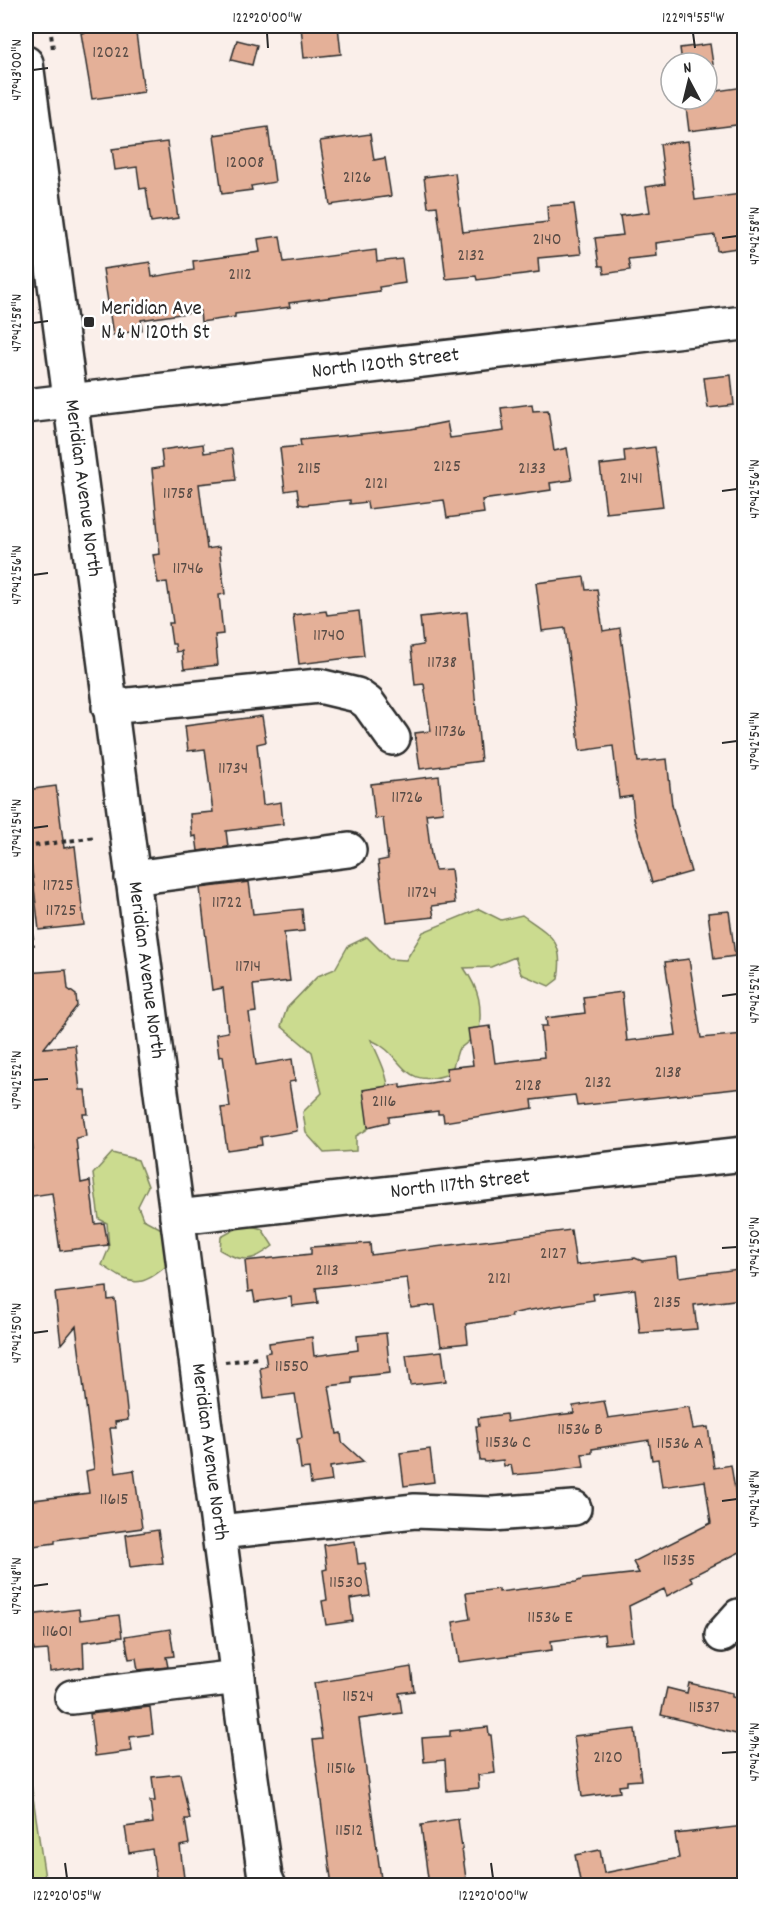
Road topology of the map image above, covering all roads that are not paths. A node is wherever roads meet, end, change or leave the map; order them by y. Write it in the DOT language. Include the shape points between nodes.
graph roads {
  1 [pos="26,63"];
  2 [pos="744,323"];
  3 [pos="69,402"];
  4 [pos="26,406"];
  5 [pos="109,707"];
  6 [pos="393,738"];
  7 [pos="349,850"];
  8 [pos="132,878"];
  9 [pos="744,1154"];
  10 [pos="177,1218"];
  11 [pos="574,1508"];
  12 [pos="219,1532"];
  13 [pos="238,1677"];
  14 [pos="72,1697"];
  15 [pos="266,1883"];
  1 -- 3 [label="street, Meridian Avenue North"];
  2 -- 3 [label="street, North 120th Street"];
  3 -- 4 [label="street, North 120th Street"];
  3 -- 5 [label="street, Meridian Avenue North"];
  5 -- 6 [label="street" via="319,686 357,695 368,703"];
  5 -- 8 [label="street, Meridian Avenue North"];
  7 -- 8 [label="street"];
  8 -- 10 [label="street, Meridian Avenue North"];
  9 -- 10 [label="street, North 117th Street"];
  10 -- 12 [label="street, Meridian Avenue North"];
  11 -- 12 [label="street" via="492,1514 415,1511"];
  12 -- 13 [label="street, Meridian Avenue North"];
  13 -- 14 [label="street"];
  13 -- 15 [label="street, Meridian Avenue North"];
}
